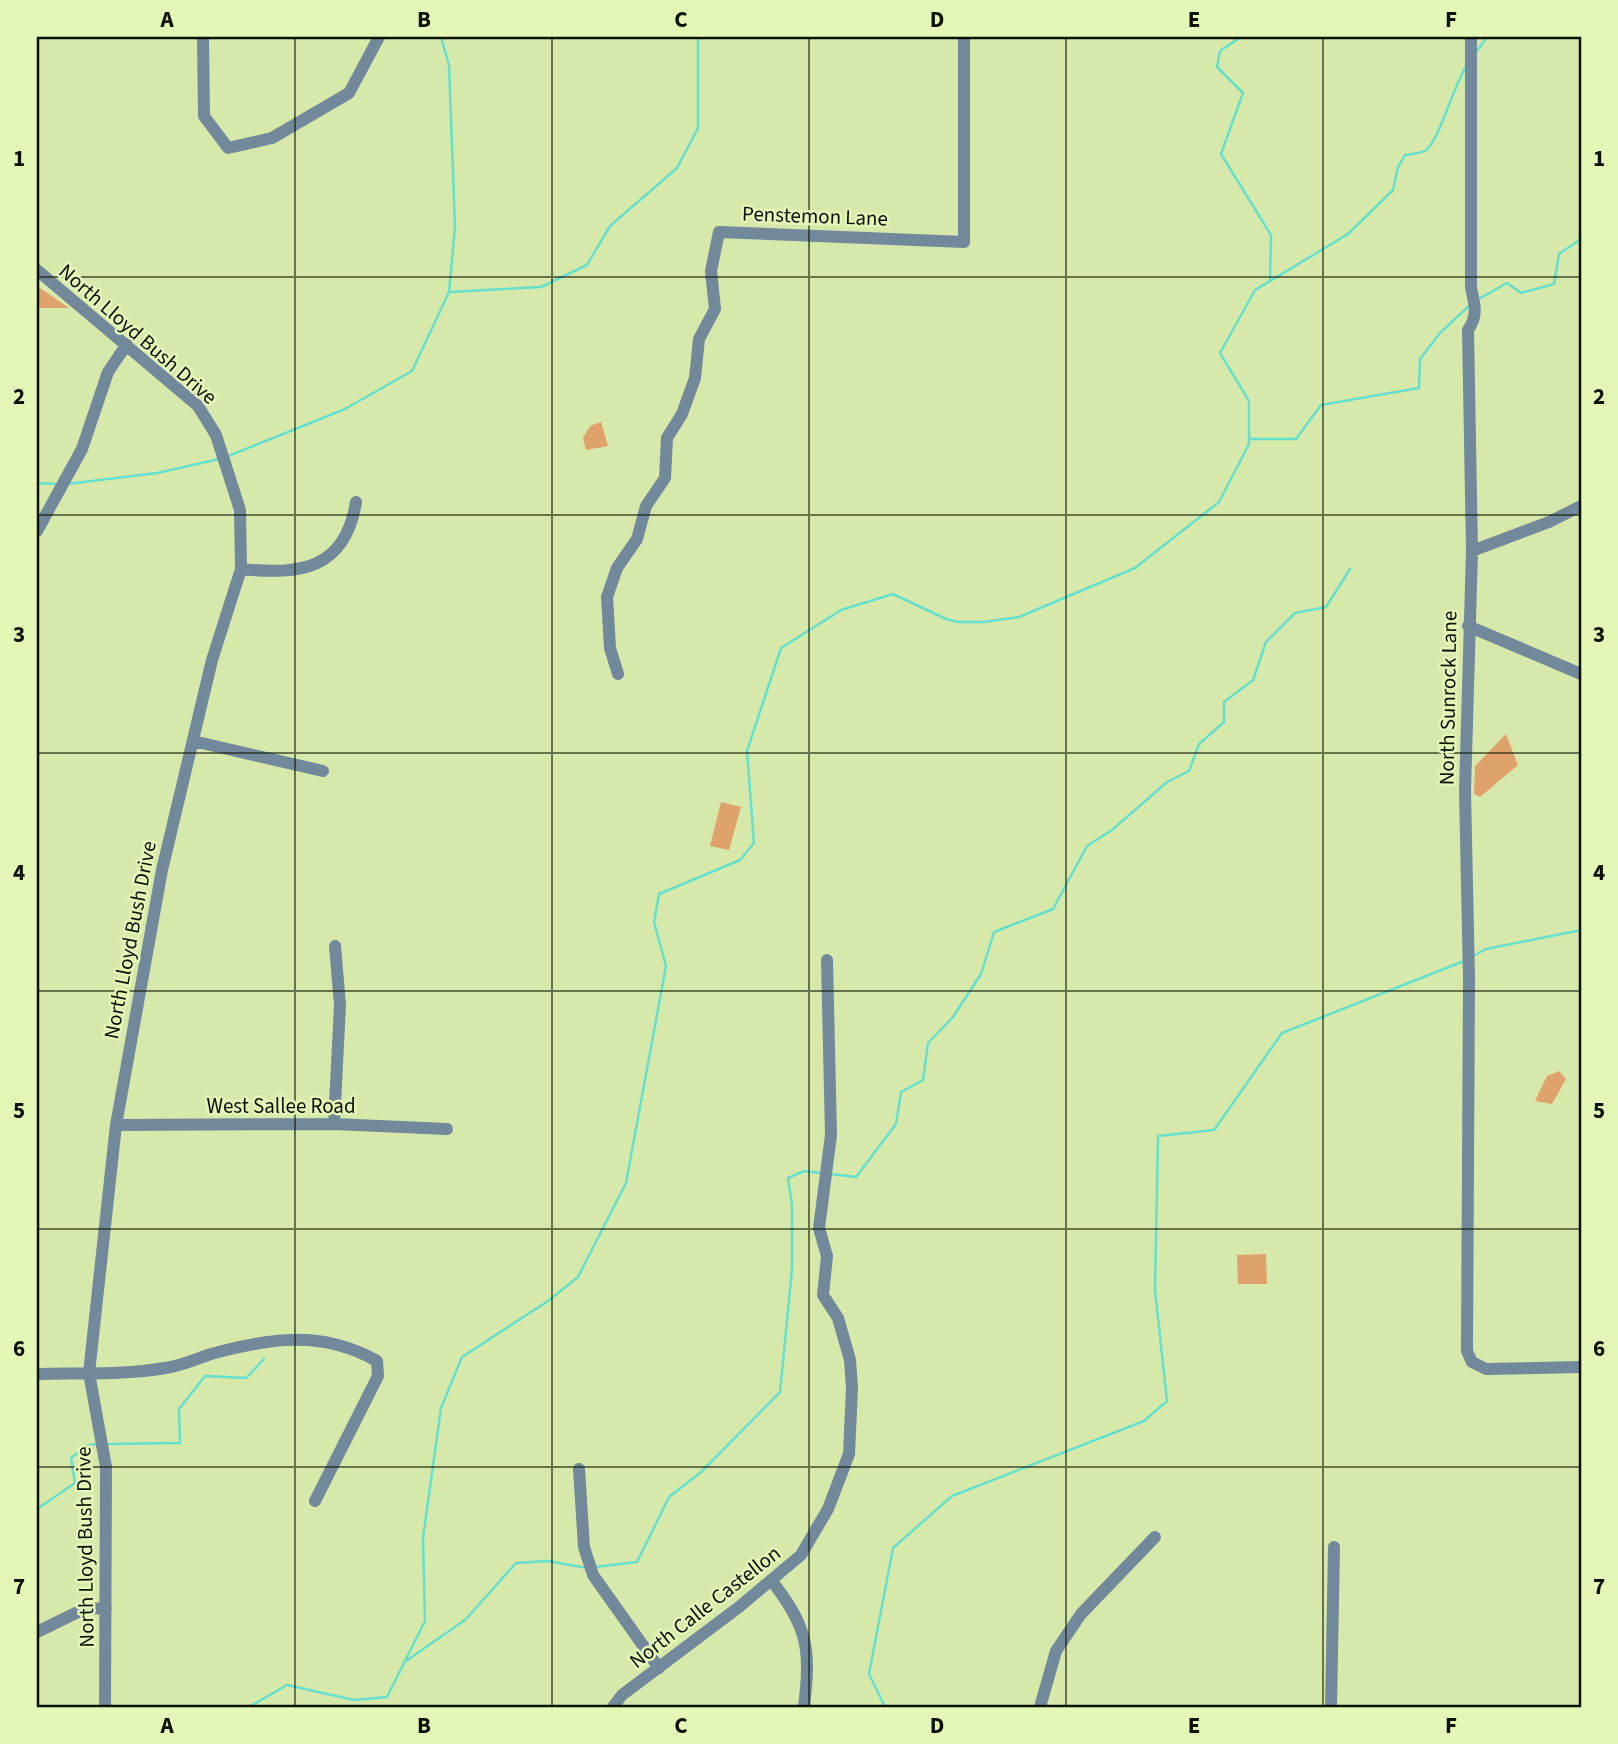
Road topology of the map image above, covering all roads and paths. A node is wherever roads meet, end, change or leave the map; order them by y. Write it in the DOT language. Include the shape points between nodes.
graph roads {
  1 [pos="203,37"];
  2 [pos="379,37"];
  3 [pos="964,37"];
  4 [pos="1471,37"];
  5 [pos="37,270"];
  6 [pos="127,344"];
  7 [pos="356,502"];
  8 [pos="1581,506"];
  9 [pos="37,531"];
  10 [pos="1472,551"];
  11 [pos="241,569"];
  12 [pos="1468,626"];
  13 [pos="618,674"];
  14 [pos="1581,674"];
  15 [pos="193,741"];
  16 [pos="323,771"];
  17 [pos="335,946"];
  18 [pos="827,960"];
  19 [pos="334,1124"];
  20 [pos="116,1125"];
  21 [pos="447,1129"];
  22 [pos="1581,1367"];
  23 [pos="89,1373"];
  24 [pos="37,1374"];
  25 [pos="579,1469"];
  26 [pos="315,1501"];
  27 [pos="1155,1537"];
  28 [pos="1334,1547"];
  29 [pos="772,1580"];
  30 [pos="106,1608"];
  31 [pos="37,1632"];
  32 [pos="659,1668"];
  33 [pos="105,1707"];
  34 [pos="613,1707"];
  35 [pos="804,1707"];
  36 [pos="1040,1707"];
  37 [pos="1331,1707"];
  1 -- 2 [label="street" via="204,116 228,148 272,138 349,93"];
  3 -- 13 [label="street, Penstemon Lane" via="964,242 719,232 711,271 715,309 699,339 695,377 686,402 667,438 665,478 646,506 637,539 617,568 607,597 610,649"];
  4 -- 10 [label="street, North Sunrock Lane" via="1471,262 1476,309 1468,330"];
  5 -- 6 [label="street, North Lloyd Bush Drive"];
  6 -- 9 [label="street" via="107,372 82,449"];
  6 -- 11 [label="street, North Lloyd Bush Drive" via="198,406 216,435 240,510"];
  7 -- 11 [label="street" via="348,532 323,561 304,570 277,573"];
  8 -- 10 [label="street"];
  10 -- 12 [label="street, North Sunrock Lane"];
  11 -- 15 [label="street, North Lloyd Bush Drive"];
  12 -- 14 [label="street"];
  12 -- 22 [label="street, North Sunrock Lane" via="1464,803 1469,978 1466,1351 1472,1362 1486,1369"];
  15 -- 16 [label="street"];
  15 -- 20 [label="street, North Lloyd Bush Drive" via="162,870"];
  17 -- 19 [label="street" via="340,1005"];
  18 -- 29 [label="street, North Calle Castellon" via="831,1135 819,1228 827,1256 823,1295 838,1318 850,1360 849,1454 828,1509 802,1555"];
  19 -- 20 [label="street, West Sallee Road"];
  19 -- 21 [label="street, West Sallee Road"];
  20 -- 23 [label="street, North Lloyd Bush Drive"];
  23 -- 24 [label="street"];
  23 -- 26 [label="street" via="166,1368 275,1339 329,1342 377,1361 378,1376"];
  23 -- 30 [label="street, North Lloyd Bush Drive" via="106,1466"];
  25 -- 32 [label="street" via="584,1547 593,1575"];
  27 -- 36 [label="street" via="1081,1615 1062,1642"];
  28 -- 37 [label="street"];
  29 -- 32 [label="street, North Calle Castellon"];
  29 -- 35 [label="street" via="795,1611 804,1639 808,1671"];
  30 -- 31 [label="street" via="84,1609"];
  30 -- 33 [label="street, North Lloyd Bush Drive"];
  32 -- 34 [label="street, North Calle Castellon"];
}
